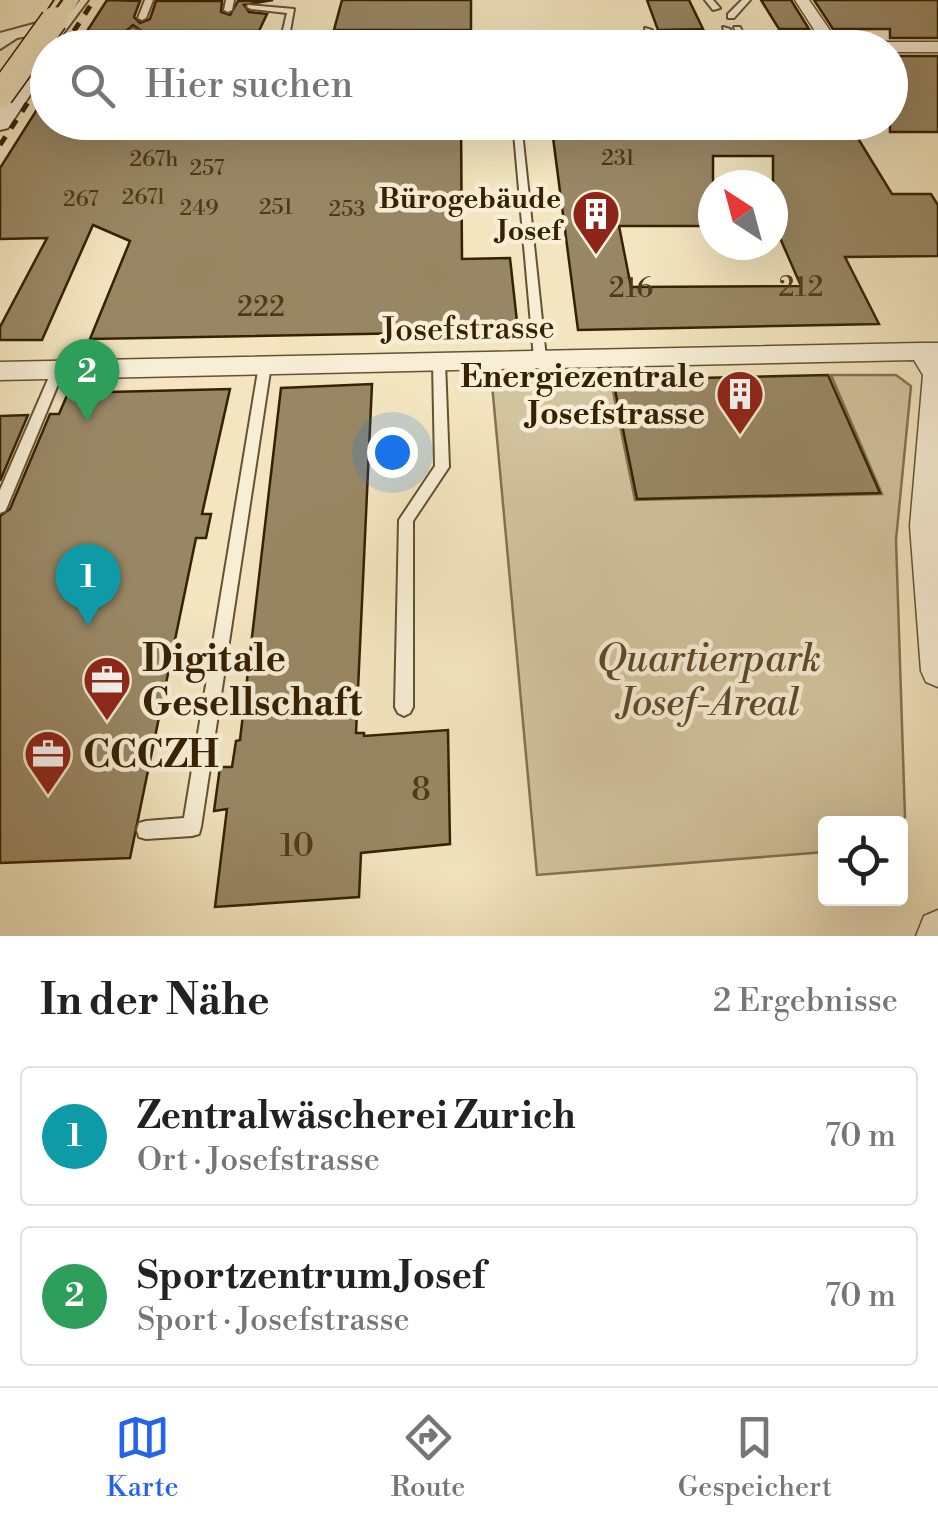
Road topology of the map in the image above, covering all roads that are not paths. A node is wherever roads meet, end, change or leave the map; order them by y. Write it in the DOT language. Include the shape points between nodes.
graph roads {
  1 [pos="49,0"];
  2 [pos="58,0"];
  3 [pos="68,0"];
  4 [pos="84,0"];
  5 [pos="149,0"];
  6 [pos="230,0"];
  7 [pos="710,0"];
  8 [pos="746,0"];
  9 [pos="802,0"];
  10 [pos="223,6"];
  11 [pos="251,7"];
  12 [pos="716,8"];
  13 [pos="730,16"];
  14 [pos="142,18"];
  15 [pos="47,30"];
  16 [pos="52,30"];
  17 [pos="60,30"];
  18 [pos="287,30"];
  19 [pos="821,30"];
  20 [pos="908,47"];
  21 [pos="938,47"];
  22 [pos="30,53"];
  23 [pos="30,59"];
  24 [pos="0,67"];
  25 [pos="30,75"];
  26 [pos="0,82"];
  27 [pos="0,95"];
  28 [pos="0,123"];
  29 [pos="520,140"];
  30 [pos="932,347"];
  31 [pos="540,358"];
  32 [pos="440,362"];
  33 [pos="265,365"];
  34 [pos="58,370"];
  35 [pos="0,371"];
  36 [pos="0,508"];
  37 [pos="938,671"];
  38 [pos="404,706"];
  39 [pos="146,830"];
  1 -- 24 [label="main road"];
  2 -- 16 [label="lane"];
  3 -- 15 [label="main road, bridge"];
  4 -- 17 [label="lane"];
  5 -- 14 [label="lane"];
  6 -- 10 [label="lane"];
  7 -- 12 [label="lane"];
  8 -- 13 [label="lane"];
  9 -- 19 [label="street"];
  11 -- 18 [label="lane" via="291,12"];
  20 -- 21 [label="street"];
  22 -- 27 [label="main road, bridge"];
  23 -- 26 [label="lane"];
  25 -- 28 [label="street"];
  29 -- 31 [label="lane"];
  30 -- 31 [label="street, Josefstrasse"];
  30 -- 37 [label="street" via="925,526"];
  31 -- 32 [label="street, Josefstrasse"];
  32 -- 33 [label="street, Josefstrasse"];
  32 -- 38 [label="lane" via="442,467 406,520"];
  33 -- 34 [label="street, Josefstrasse"];
  33 -- 39 [label="lane" via="192,827"];
  34 -- 35 [label="street, Josefstrasse"];
  34 -- 36 [label="lane"];
}
